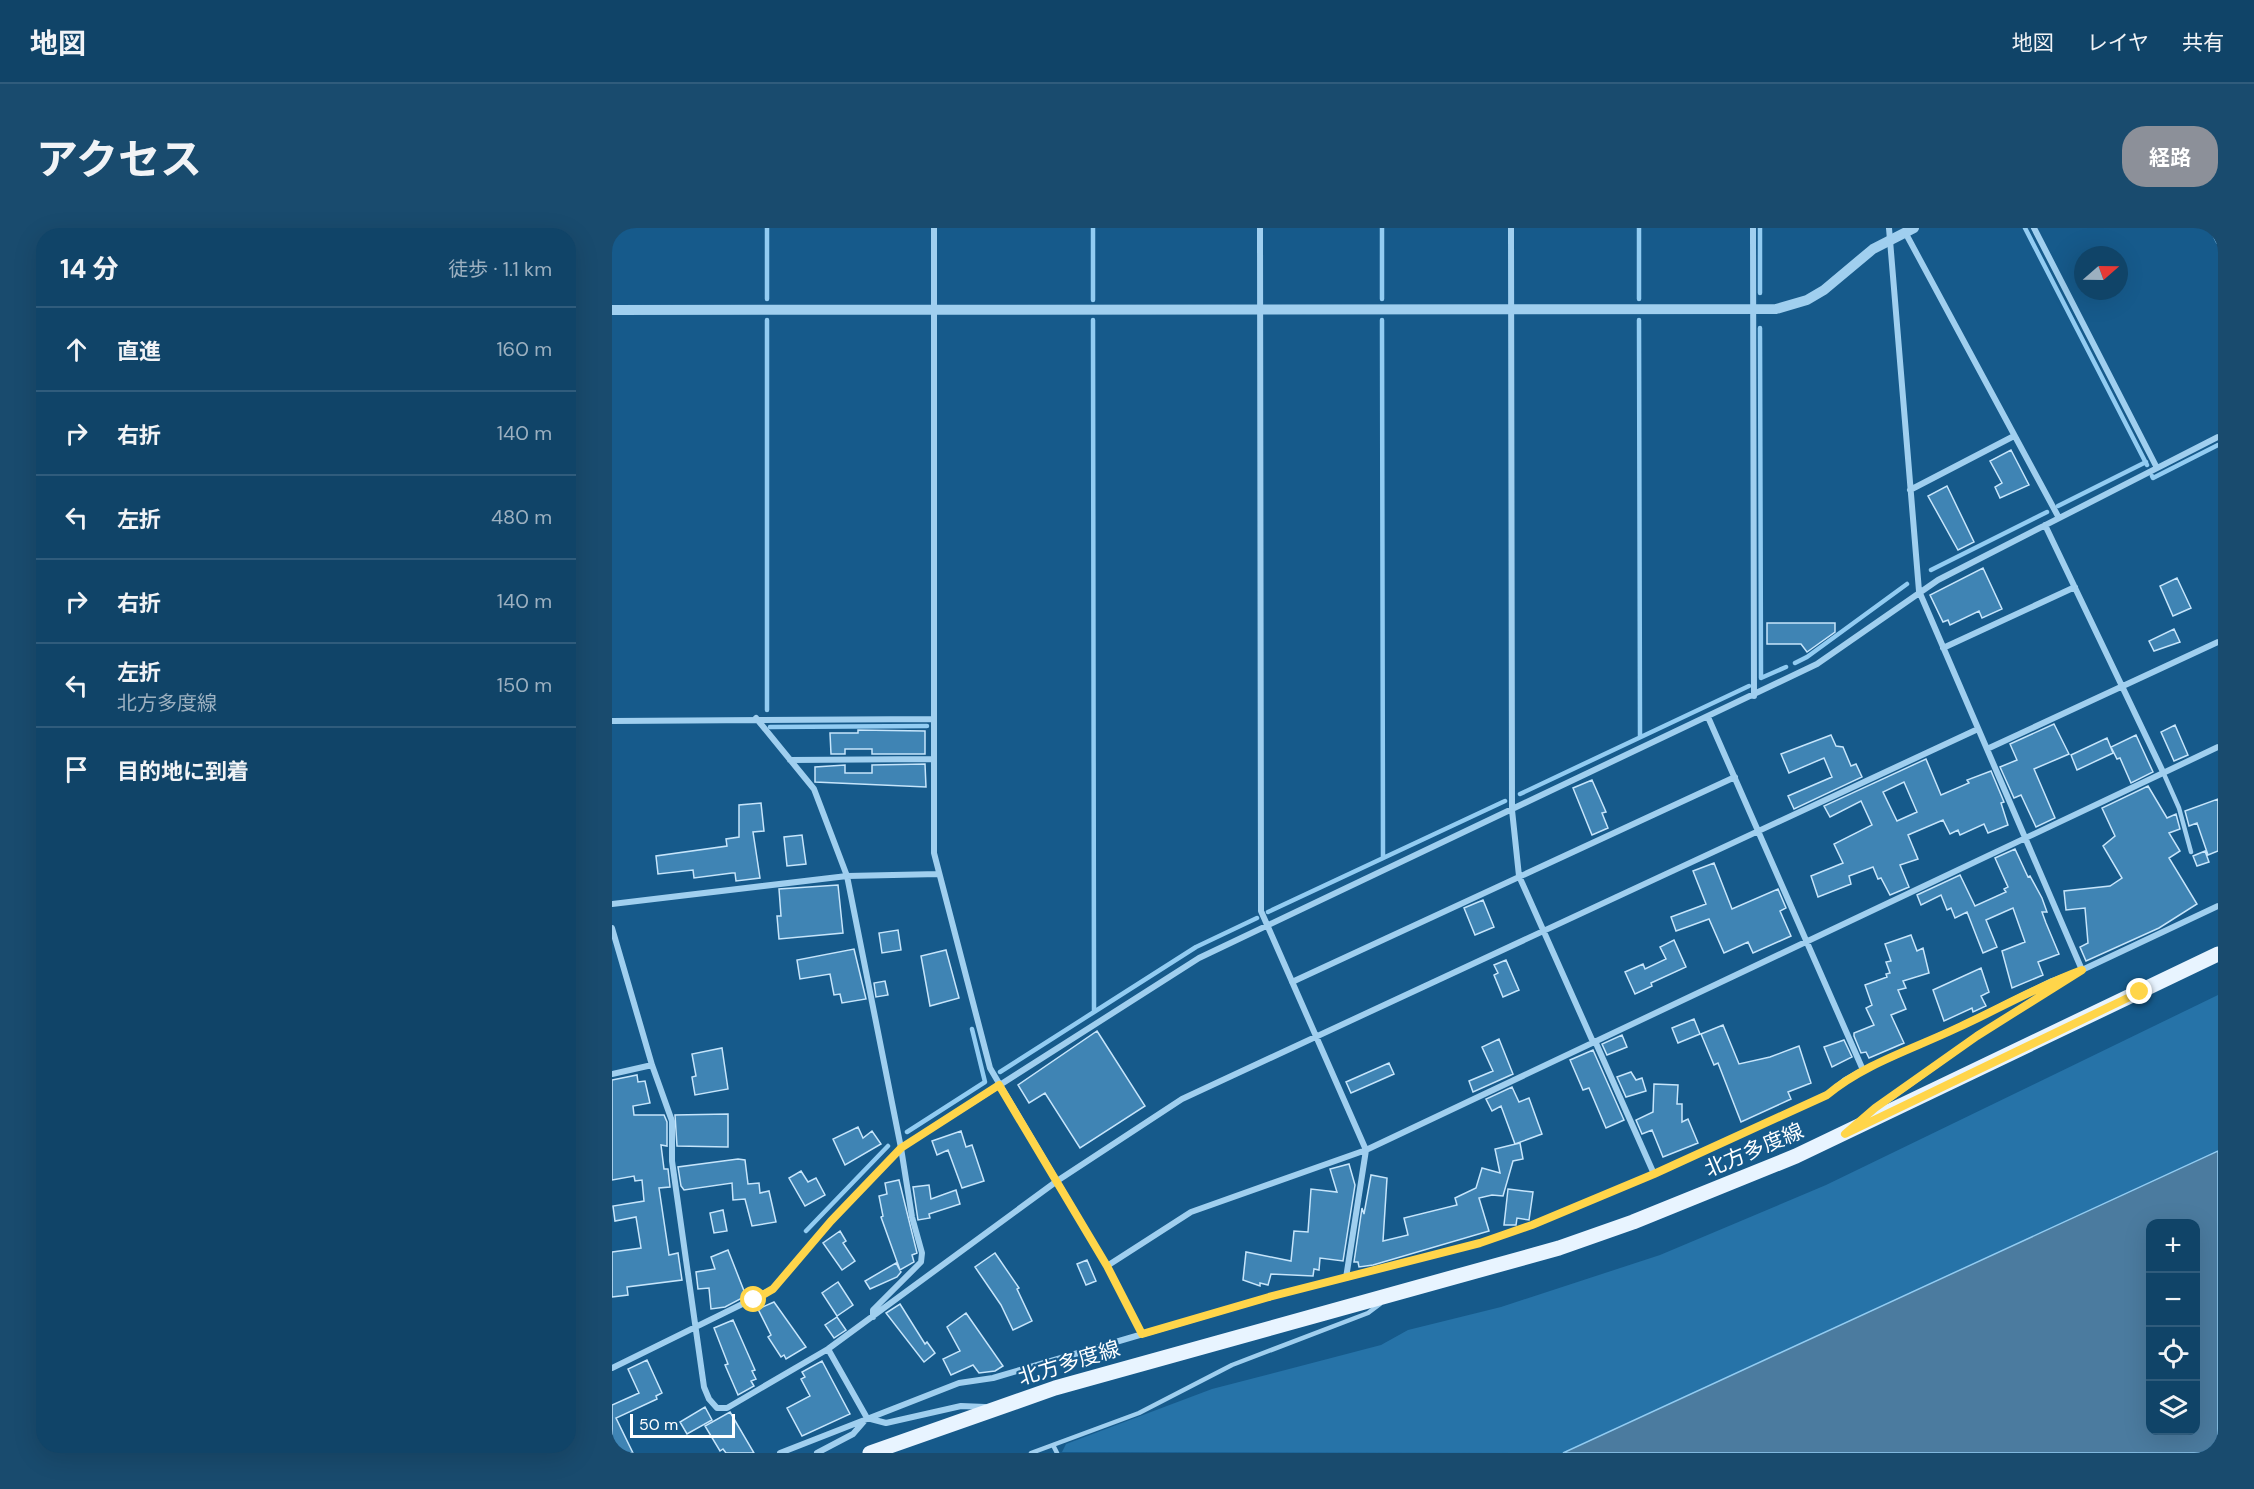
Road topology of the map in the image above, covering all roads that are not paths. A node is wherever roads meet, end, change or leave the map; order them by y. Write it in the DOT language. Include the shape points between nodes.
graph roads {
  1 [pos="934,228"];
  2 [pos="1260,228"];
  3 [pos="1511,228"];
  4 [pos="1753,228"];
  5 [pos="1889,228"];
  6 [pos="2034,228"];
  7 [pos="1910,230"];
  8 [pos="1890,240"];
  9 [pos="1511,309"];
  10 [pos="612,310"];
  11 [pos="934,310"];
  12 [pos="1260,310"];
  13 [pos="1753,310"];
  14 [pos="2014,436"];
  15 [pos="2218,436"];
  16 [pos="2157,468"];
  17 [pos="1910,490"];
  18 [pos="2059,518"];
  19 [pos="2045,525"];
  20 [pos="2075,587"];
  21 [pos="1919,591"];
  22 [pos="2218,642"];
  23 [pos="1943,648"];
  24 [pos="2123,686"];
  25 [pos="1754,696"];
  26 [pos="1708,717"];
  27 [pos="756,718"];
  28 [pos="934,719"];
  29 [pos="612,721"];
  30 [pos="1978,729"];
  31 [pos="2218,747"];
  32 [pos="1987,749"];
  33 [pos="934,759"];
  34 [pos="790,760"];
  35 [pos="2163,772"];
  36 [pos="1735,777"];
  37 [pos="1512,810"];
  38 [pos="1758,831"];
  39 [pos="2025,838"];
  40 [pos="2190,852"];
  41 [pos="939,874"];
  42 [pos="846,876"];
  43 [pos="1520,876"];
  44 [pos="612,904"];
  45 [pos="2218,906"];
  46 [pos="1266,925"];
  47 [pos="612,928"];
  48 [pos="1543,930"];
  49 [pos="1807,942"];
  50 [pos="2218,954"];
  51 [pos="2082,970"];
  52 [pos="1292,982"];
  53 [pos="1316,1037"];
  54 [pos="1594,1041"];
  55 [pos="652,1065"];
  56 [pos="1863,1070"];
  57 [pos="612,1074"];
  58 [pos="999,1085"];
  59 [pos="1845,1134"];
  60 [pos="901,1148"];
  61 [pos="1366,1150"];
  62 [pos="1654,1174"];
  63 [pos="1057,1181"];
  64 [pos="1107,1266"];
  65 [pos="1346,1278"];
  66 [pos="1390,1296"];
  67 [pos="873,1317"];
  68 [pos="694,1327"];
  69 [pos="1142,1334"];
  70 [pos="828,1349"];
  71 [pos="612,1368"];
  72 [pos="998,1408"];
  73 [pos="867,1418"];
  74 [pos="1053,1445"];
  75 [pos="780,1453"];
  76 [pos="817,1453"];
  77 [pos="870,1453"];
  78 [pos="1031,1453"];
  79 [pos="1057,1453"];
  1 -- 11 [label="street"];
  2 -- 12 [label="street"];
  3 -- 9 [label="street"];
  4 -- 13 [label="street"];
  5 -- 8 [label="street"];
  6 -- 16 [label="street"];
  7 -- 8 [label="street"];
  7 -- 14 [label="street"];
  8 -- 13 [label="street" via="1807,300 1776,309"];
  8 -- 17 [label="street"];
  9 -- 12 [label="street"];
  9 -- 13 [label="street"];
  9 -- 37 [label="street"];
  10 -- 11 [label="street"];
  11 -- 12 [label="street"];
  11 -- 28 [label="street"];
  12 -- 46 [label="street" via="1261,911"];
  13 -- 25 [label="street"];
  14 -- 17 [label="street"];
  14 -- 18 [label="street"];
  15 -- 16 [label="street"];
  16 -- 18 [label="street"];
  17 -- 21 [label="street"];
  18 -- 19 [label="street"];
  19 -- 20 [label="street"];
  19 -- 21 [label="street"];
  20 -- 23 [label="street"];
  20 -- 24 [label="street"];
  21 -- 23 [label="street"];
  21 -- 25 [label="street" via="1817,664"];
  22 -- 24 [label="street"];
  23 -- 30 [label="street"];
  24 -- 32 [label="street"];
  24 -- 35 [label="street"];
  25 -- 26 [label="street"];
  26 -- 36 [label="street"];
  26 -- 37 [label="street"];
  27 -- 28 [label="street"];
  27 -- 29 [label="street"];
  27 -- 34 [label="street"];
  28 -- 33 [label="street"];
  30 -- 32 [label="street"];
  30 -- 38 [label="street"];
  31 -- 35 [label="street"];
  32 -- 39 [label="street"];
  33 -- 34 [label="street"];
  33 -- 41 [label="street" via="934,854"];
  34 -- 42 [label="street" via="814,789"];
  35 -- 39 [label="street"];
  35 -- 40 [label="lane" via="2179,808"];
  36 -- 38 [label="street"];
  36 -- 43 [label="street"];
  37 -- 43 [label="street"];
  37 -- 46 [label="street"];
  38 -- 48 [label="street"];
  38 -- 49 [label="street"];
  39 -- 49 [label="street"];
  39 -- 51 [label="street"];
  41 -- 42 [label="street"];
  41 -- 58 [label="street" via="990,1068"];
  42 -- 44 [label="street"];
  42 -- 60 [label="street"];
  43 -- 48 [label="street"];
  43 -- 52 [label="street"];
  45 -- 51 [label="street"];
  46 -- 52 [label="street"];
  46 -- 58 [label="street" via="1199,958"];
  47 -- 55 [label="street"];
  48 -- 53 [label="street"];
  48 -- 54 [label="street"];
  49 -- 54 [label="street"];
  49 -- 56 [label="street"];
  50 -- 59 [label="main road, 北方多度線"];
  51 -- 56 [label="street"];
  51 -- 59 [label="street" via="1977,1036"];
  52 -- 53 [label="street"];
  53 -- 61 [label="street"];
  53 -- 63 [label="street" via="1182,1099"];
  54 -- 61 [label="street"];
  54 -- 62 [label="street"];
  55 -- 57 [label="street"];
  55 -- 68 [label="street" via="672,1121 672,1161"];
  56 -- 62 [label="street" via="1827,1095"];
  58 -- 60 [label="street"];
  58 -- 63 [label="street"];
  59 -- 66 [label="main road, 北方多度線" via="1730,1184 1559,1248"];
  60 -- 67 [label="street" via="921,1262 873,1310"];
  60 -- 68 [label="street" via="773,1289"];
  61 -- 64 [label="street" via="1191,1212"];
  61 -- 65 [label="street"];
  62 -- 65 [label="street" via="1480,1243"];
  63 -- 64 [label="street"];
  63 -- 67 [label="street"];
  64 -- 69 [label="street"];
  65 -- 69 [label="street"];
  66 -- 72 [label="main road, 北方多度線" via="1195,1347"];
  66 -- 74 [label="lane" via="1368,1313 1232,1365 1139,1413"];
  67 -- 70 [label="street"];
  68 -- 70 [label="street" via="704,1387 717,1408 728,1408"];
  68 -- 71 [label="street"];
  69 -- 73 [label="street" via="993,1378 959,1383"];
  70 -- 73 [label="street"];
  72 -- 73 [label="street" via="961,1406 885,1423"];
  72 -- 77 [label="main road, 北方多度線"];
  73 -- 75 [label="street"];
  73 -- 76 [label="street" via="853,1434"];
  74 -- 78 [label="lane"];
  74 -- 79 [label="lane"];
}
